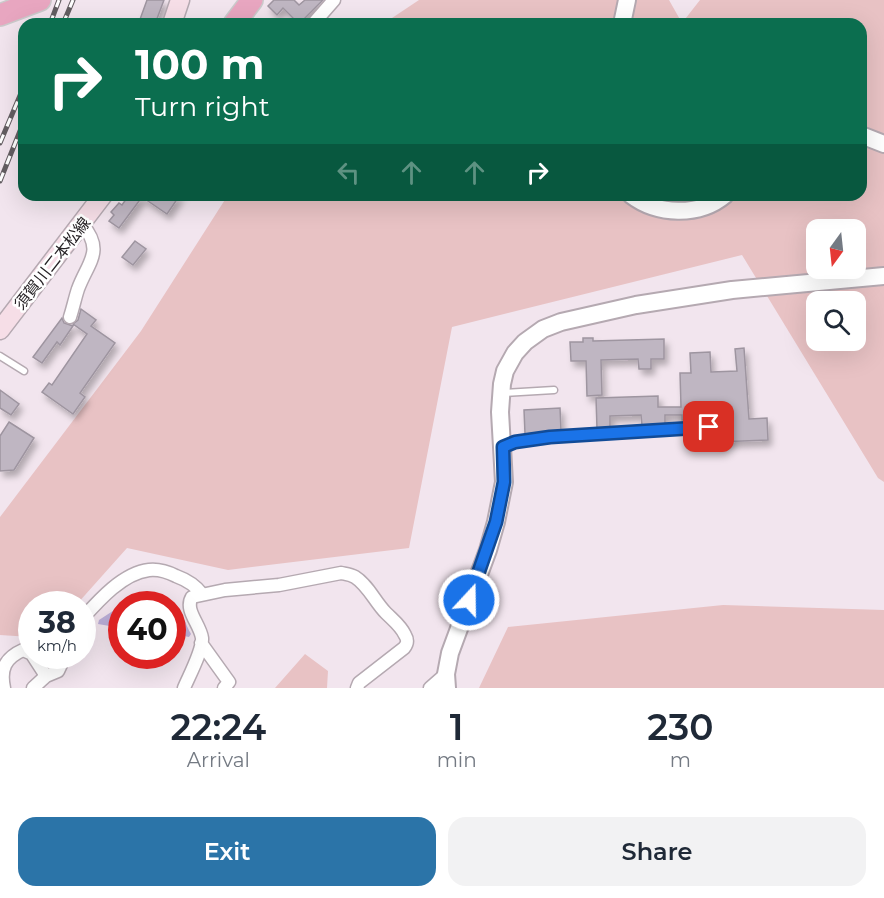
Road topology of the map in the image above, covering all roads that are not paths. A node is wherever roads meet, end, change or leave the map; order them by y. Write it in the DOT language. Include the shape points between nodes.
graph roads {
  1 [pos="180,0"];
  2 [pos="252,0"];
  3 [pos="334,0"];
  4 [pos="627,0"];
  5 [pos="35,2"];
  6 [pos="0,15"];
  7 [pos="174,18"];
  8 [pos="238,18"];
  9 [pos="318,18"];
  10 [pos="623,18"];
  11 [pos="867,137"];
  12 [pos="884,144"];
  13 [pos="99,201"];
  14 [pos="641,201"];
  15 [pos="717,201"];
  16 [pos="82,224"];
  17 [pos="884,276"];
  18 [pos="70,317"];
  19 [pos="0,330"];
  20 [pos="0,356"];
  21 [pos="24,371"];
  22 [pos="554,390"];
  23 [pos="502,393"];
  24 [pos="709,427"];
  25 [pos="503,447"];
  26 [pos="202,594"];
  27 [pos="96,606"];
  28 [pos="201,643"];
  29 [pos="18,653"];
  30 [pos="41,669"];
  31 [pos="59,669"];
  32 [pos="46,676"];
  33 [pos="446,681"];
  34 [pos="4,688"];
  35 [pos="33,688"];
  36 [pos="184,688"];
  37 [pos="224,688"];
  38 [pos="357,688"];
  39 [pos="430,688"];
  1 -- 7 [label="main road"];
  2 -- 8 [label="highway"];
  3 -- 9 [label="street"];
  4 -- 10 [label="street"];
  5 -- 6 [label="highway"];
  11 -- 12 [label="street"];
  13 -- 16 [label="main road, 須賀川二本松線"];
  14 -- 15 [label="street" via="675,211"];
  16 -- 18 [label="street" via="91,235 94,254"];
  16 -- 19 [label="main road, 須賀川二本松線"];
  17 -- 23 [label="street" via="696,295 561,322 543,329 515,352 505,371"];
  20 -- 21 [label="lane"];
  22 -- 23 [label="lane"];
  23 -- 25 [label="street"];
  24 -- 25 [label="lane" via="550,437"];
  25 -- 33 [label="street" via="504,482 496,522 450,653"];
  26 -- 27 [label="street" via="182,578 150,570 124,581"];
  26 -- 28 [label="street" via="189,601"];
  26 -- 38 [label="street" via="341,573 357,578 401,627 408,643"];
  28 -- 36 [label="street"];
  28 -- 37 [label="street" via="229,682"];
  29 -- 34 [label="street" via="7,660 2,671"];
  30 -- 32 [label="street"];
  31 -- 32 [label="street"];
  32 -- 35 [label="street"];
  33 -- 39 [label="street"];
}
